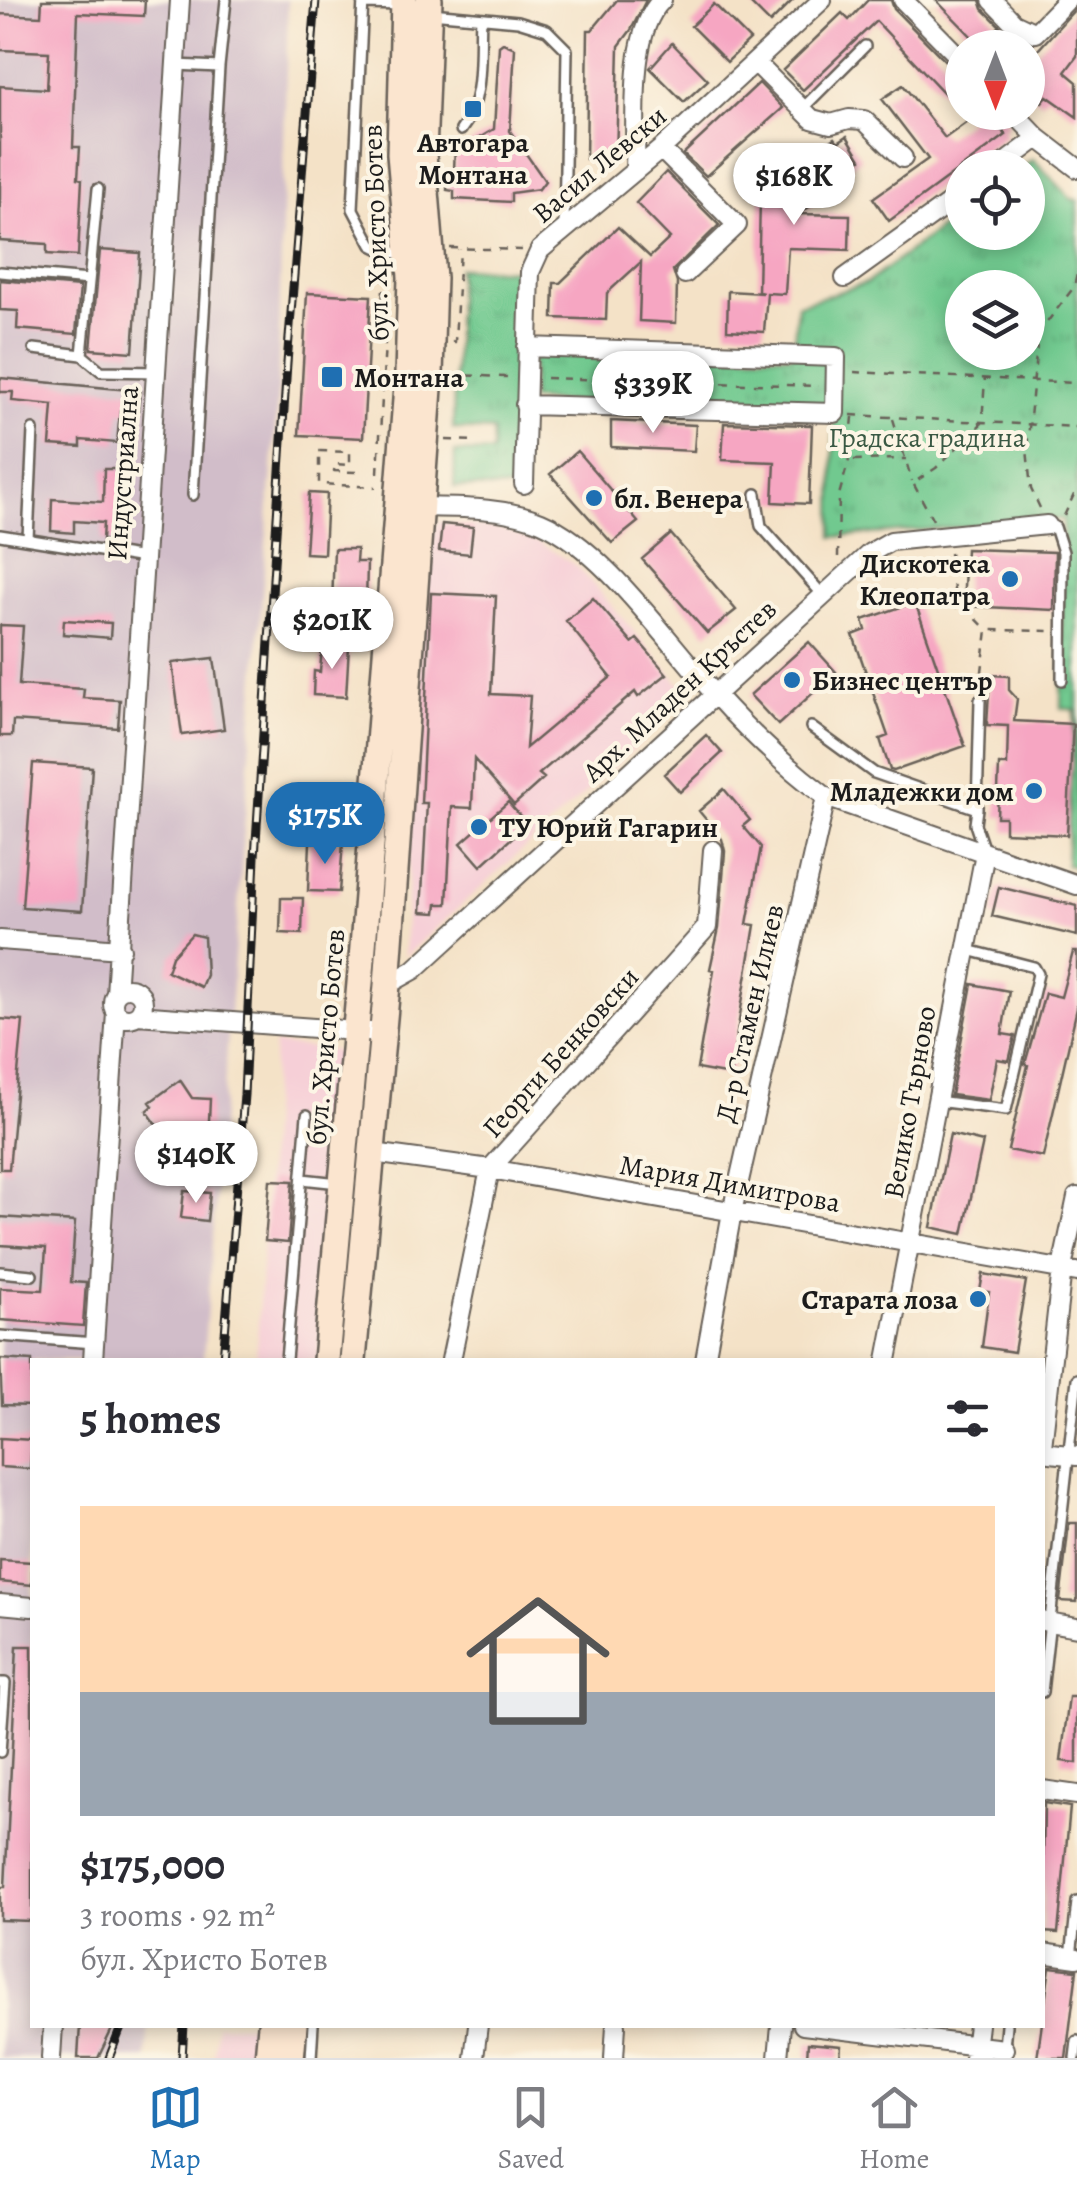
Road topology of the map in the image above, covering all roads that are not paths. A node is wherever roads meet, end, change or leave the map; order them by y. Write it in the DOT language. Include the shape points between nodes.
graph roads {
  1 [pos="180,0"];
  2 [pos="226,0"];
  3 [pos="662,0"];
  4 [pos="904,0"];
  5 [pos="992,0"];
  6 [pos="1067,0"];
  7 [pos="363,2"];
  8 [pos="816,2"];
  9 [pos="416,4"];
  10 [pos="481,18"];
  11 [pos="945,42"];
  12 [pos="865,46"];
  13 [pos="756,63"];
  14 [pos="176,65"];
  15 [pos="219,67"];
  16 [pos="802,108"];
  17 [pos="461,130"];
  18 [pos="1031,130"];
  19 [pos="1038,138"];
  20 [pos="661,149"];
  21 [pos="1022,150"];
  22 [pos="904,158"];
  23 [pos="1077,168"];
  24 [pos="635,171"];
  25 [pos="98,189"];
  26 [pos="945,206"];
  27 [pos="564,230"];
  28 [pos="410,255"];
  29 [pos="0,272"];
  30 [pos="685,274"];
  31 [pos="845,278"];
  32 [pos="89,280"];
  33 [pos="527,346"];
  34 [pos="34,349"];
  35 [pos="82,355"];
  36 [pos="156,372"];
  37 [pos="525,405"];
  38 [pos="33,430"];
  39 [pos="524,484"];
  40 [pos="756,494"];
  41 [pos="193,495"];
  42 [pos="410,507"];
  43 [pos="1054,531"];
  44 [pos="0,535"];
  45 [pos="28,539"];
  46 [pos="144,558"];
  47 [pos="822,594"];
  48 [pos="1062,680"];
  49 [pos="716,696"];
  50 [pos="980,700"];
  51 [pos="810,727"];
  52 [pos="826,798"];
  53 [pos="977,809"];
  54 [pos="713,850"];
  55 [pos="985,854"];
  56 [pos="1077,885"];
  57 [pos="0,940"];
  58 [pos="120,949"];
  59 [pos="965,949"];
  60 [pos="388,985"];
  61 [pos="130,1005"];
  62 [pos="356,1031"];
  63 [pos="384,1033"];
  64 [pos="938,1101"];
  65 [pos="307,1115"];
  66 [pos="373,1153"];
  67 [pos="490,1170"];
  68 [pos="302,1180"];
  69 [pos="342,1184"];
  70 [pos="1077,1197"];
  71 [pos="732,1212"];
  72 [pos="912,1241"];
  73 [pos="1070,1270"];
  74 [pos="0,1272"];
  75 [pos="32,1274"];
  76 [pos="0,1336"];
  77 [pos="94,1352"];
  78 [pos="286,1358"];
  79 [pos="326,1358"];
  80 [pos="353,1358"];
  81 [pos="451,1358"];
  82 [pos="704,1358"];
  83 [pos="887,1358"];
  84 [pos="1077,1379"];
  85 [pos="1045,1430"];
  86 [pos="1045,1450"];
  87 [pos="1073,1456"];
  88 [pos="0,1604"];
  89 [pos="30,1607"];
  90 [pos="1046,1622"];
  91 [pos="1077,1627"];
  92 [pos="0,1683"];
  93 [pos="0,1752"];
  94 [pos="1045,1790"];
  95 [pos="1077,1795"];
  96 [pos="1077,1902"];
  97 [pos="1045,1953"];
  98 [pos="1074,1958"];
  99 [pos="52,2028"];
  100 [pos="270,2028"];
  101 [pos="294,2028"];
  102 [pos="313,2028"];
  103 [pos="478,2028"];
  104 [pos="616,2028"];
  105 [pos="780,2028"];
  106 [pos="822,2028"];
  107 [pos="1006,2028"];
  108 [pos="1077,2041"];
  109 [pos="975,2052"];
  110 [pos="1003,2054"];
  111 [pos="50,2058"];
  112 [pos="268,2058"];
  113 [pos="291,2058"];
  114 [pos="310,2058"];
  115 [pos="474,2058"];
  116 [pos="614,2058"];
  117 [pos="778,2058"];
  118 [pos="1075,2058"];
  1 -- 14 [label="street, Индустриална"];
  2 -- 15 [label="lane"];
  3 -- 24 [label="street" via="639,42"];
  4 -- 11 [label="street"];
  5 -- 6 [label="street" via="1035,33"];
  7 -- 9 [label="lane"];
  7 -- 28 [label="lane" via="352,210 372,245"];
  8 -- 13 [label="street, Васил Левски"];
  9 -- 10 [label="lane"];
  9 -- 28 [label="main road, бул. Христо Ботев" via="400,154"];
  9 -- 42 [label="main road, бул. Христо Ботев" via="433,278 430,374"];
  10 -- 17 [label="lane" via="477,90 472,117"];
  10 -- 27 [label="lane" via="547,30 567,50"];
  12 -- 16 [label="lane"];
  13 -- 16 [label="street"];
  13 -- 20 [label="street, Васил Левски"];
  14 -- 15 [label="lane"];
  14 -- 36 [label="street, Индустриална"];
  15 -- 41 [label="lane"];
  16 -- 22 [label="street" via="820,123 864,120"];
  18 -- 19 [label="street"];
  19 -- 21 [label="street"];
  19 -- 23 [label="street"];
  20 -- 24 [label="street, Васил Левски"];
  20 -- 30 [label="street" via="737,225"];
  24 -- 27 [label="street, Васил Левски"];
  25 -- 32 [label="lane"];
  26 -- 31 [label="street"];
  27 -- 33 [label="street, Васил Левски" via="540,250 530,272"];
  28 -- 42 [label="main road, бул. Христо Ботев"];
  29 -- 32 [label="lane"];
  32 -- 35 [label="lane"];
  33 -- 37 [label="street, Васил Левски"];
  33 -- 37 [label="street" via="836,371 835,413"];
  34 -- 35 [label="lane"];
  35 -- 36 [label="lane" via="102,371"];
  36 -- 46 [label="street, Индустриална"];
  37 -- 39 [label="street, Васил Левски"];
  38 -- 45 [label="lane"];
  40 -- 47 [label="lane" via="762,526"];
  42 -- 49 [label="street" via="518,515 567,536 612,576"];
  42 -- 60 [label="main road, бул. Христо Ботев"];
  42 -- 62 [label="main road, бул. Христо Ботев"];
  43 -- 47 [label="street, Арх. Младен Кръстев" via="892,542"];
  43 -- 48 [label="lane" via="1063,552"];
  44 -- 45 [label="lane"];
  45 -- 46 [label="lane"];
  46 -- 58 [label="street, Индустриална"];
  47 -- 49 [label="street, Арх. Младен Кръстев"];
  49 -- 52 [label="street"];
  49 -- 60 [label="street, Арх. Младен Кръстев" via="414,970"];
  50 -- 53 [label="lane"];
  51 -- 53 [label="lane" via="874,773"];
  52 -- 55 [label="street"];
  52 -- 71 [label="street, Д-р Стамен Илиев"];
  53 -- 55 [label="lane"];
  54 -- 67 [label="street, Георги Бенковски" via="707,927"];
  55 -- 56 [label="street"];
  55 -- 59 [label="street, Велико Търново"];
  57 -- 58 [label="street"];
  58 -- 61 [label="street, Индустриална"];
  59 -- 64 [label="street, Велико Търново"];
  59 -- 64 [label="lane" via="1034,967 1038,974 1006,1110"];
  60 -- 63 [label="main road, бул. Христо Ботев"];
  61 -- 62 [label="street" via="216,1021"];
  61 -- 77 [label="street, Индустриална" via="111,1075"];
  62 -- 63 [label="street"];
  62 -- 69 [label="main road, бул. Христо Ботев"];
  63 -- 66 [label="main road, бул. Христо Ботев"];
  64 -- 72 [label="street, Велико Търново"];
  65 -- 68 [label="lane"];
  66 -- 67 [label="street, Мария Димитрова"];
  66 -- 80 [label="main road, бул. Христо Ботев"];
  67 -- 71 [label="street, Мария Димитрова"];
  67 -- 81 [label="street, Георги Бенковски"];
  68 -- 69 [label="lane"];
  68 -- 78 [label="lane"];
  69 -- 79 [label="main road, бул. Христо Ботев"];
  70 -- 73 [label="street"];
  71 -- 72 [label="street, Мария Димитрова"];
  71 -- 82 [label="street, Д-р Стамен Илиев"];
  72 -- 73 [label="street, Мария Димитрова"];
  72 -- 83 [label="street, Велико Търново"];
  73 -- 85 [label="street"];
  74 -- 75 [label="lane"];
  76 -- 77 [label="lane"];
  84 -- 87 [label="lane"];
  86 -- 87 [label="street"];
  87 -- 90 [label="lane"];
  88 -- 89 [label="street"];
  90 -- 91 [label="street"];
  92 -- 93 [label="lane"];
  94 -- 95 [label="street"];
  96 -- 98 [label="lane"];
  97 -- 98 [label="street"];
  99 -- 111 [label="street"];
  100 -- 112 [label="main road"];
  101 -- 113 [label="main road"];
  102 -- 114 [label="lane"];
  103 -- 115 [label="street"];
  104 -- 116 [label="street"];
  105 -- 117 [label="street"];
  106 -- 109 [label="street"];
  107 -- 110 [label="lane"];
  108 -- 118 [label="lane"];
  109 -- 110 [label="street"];
}
